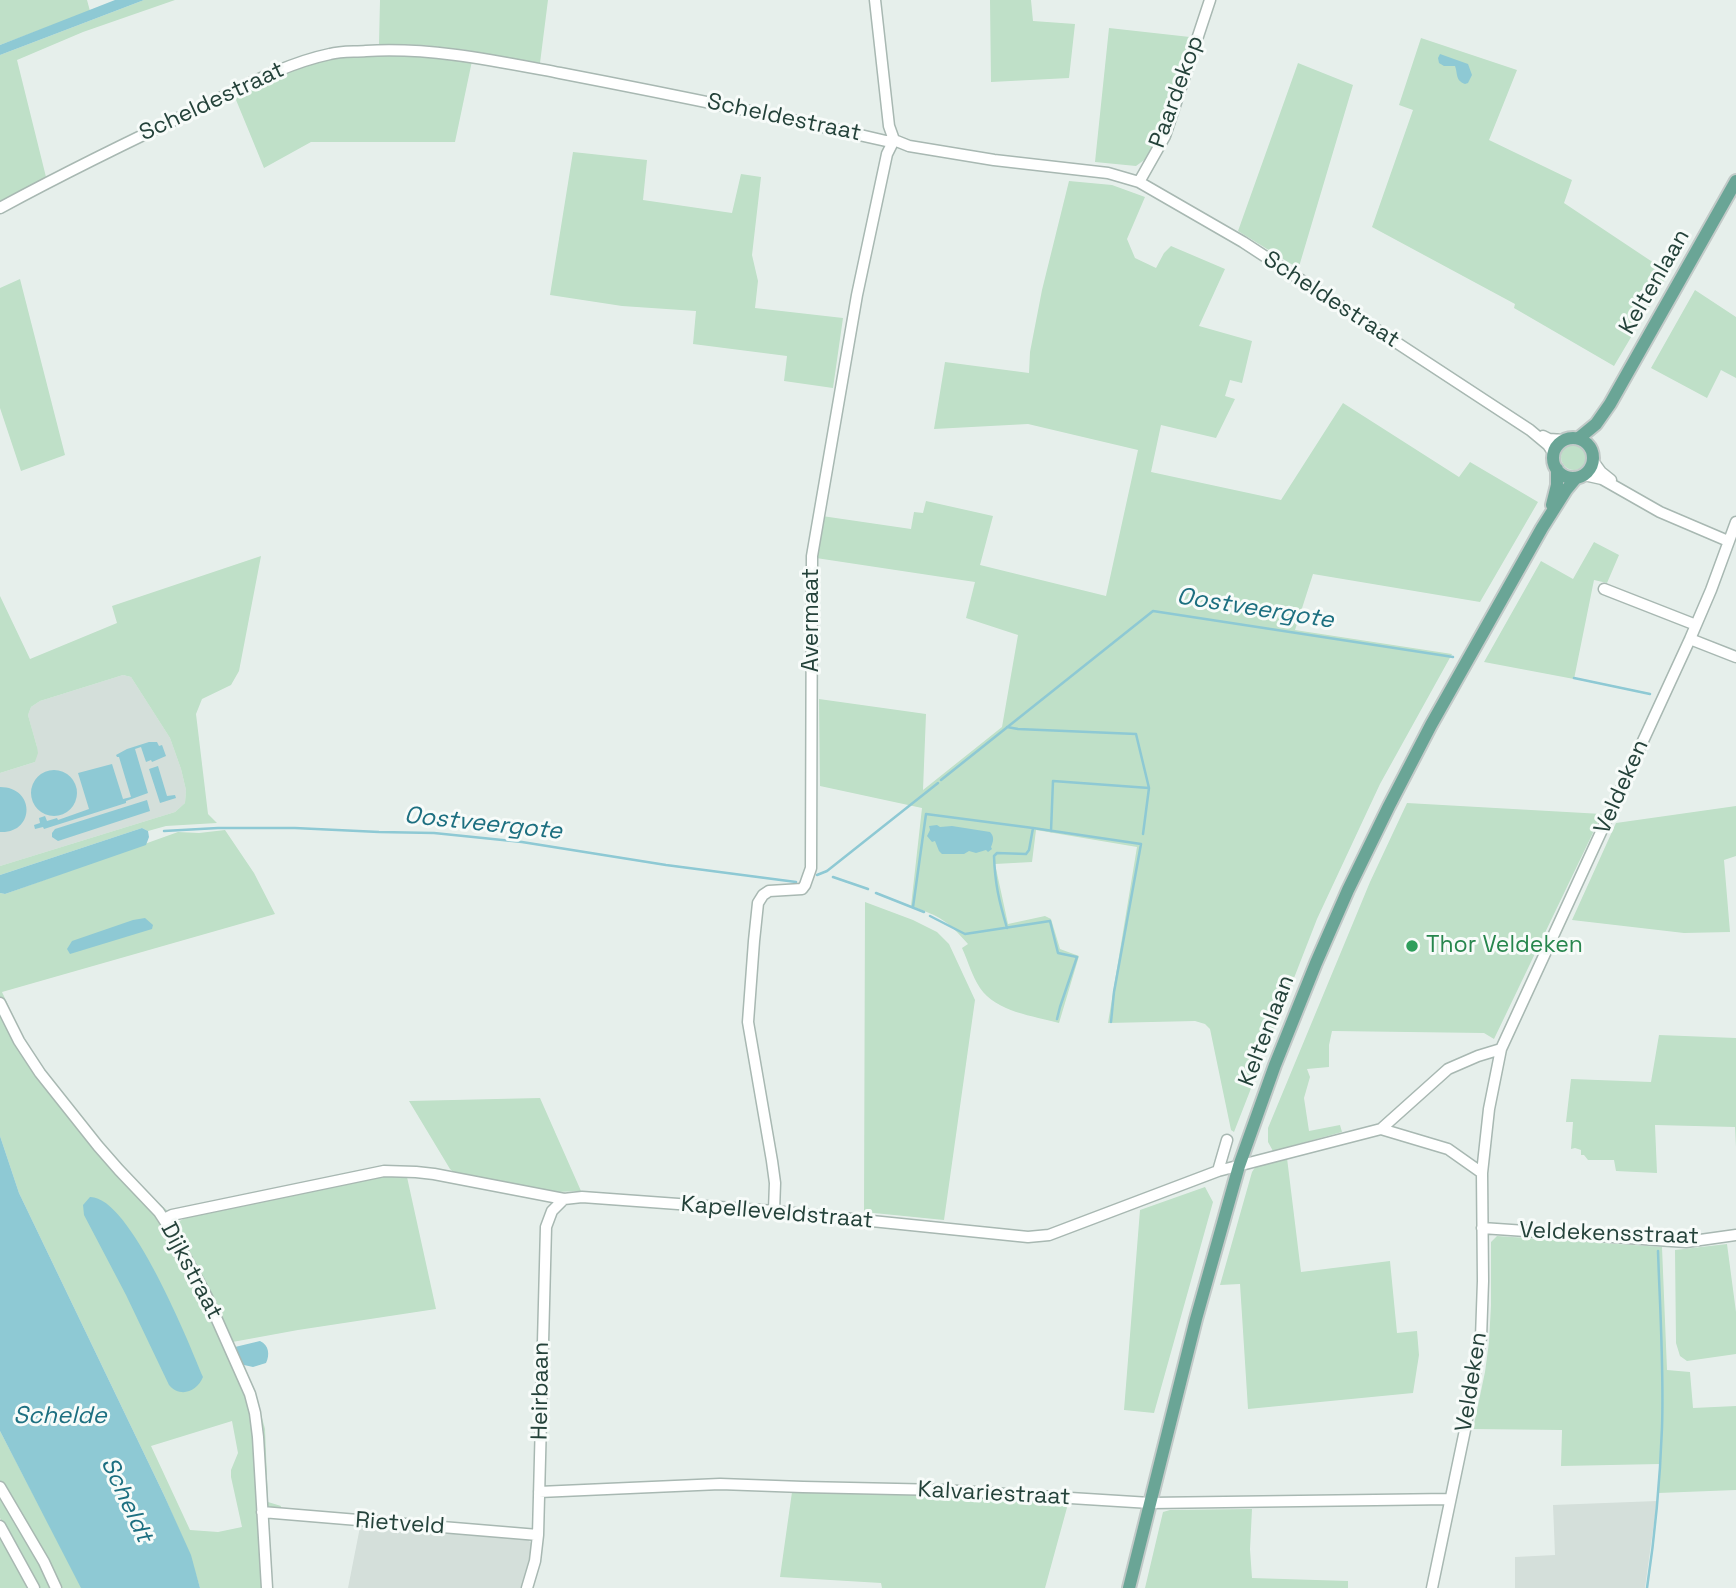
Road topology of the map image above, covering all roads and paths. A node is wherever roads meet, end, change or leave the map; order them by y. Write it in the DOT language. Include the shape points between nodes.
graph roads {
  1 [pos="875,0"];
  2 [pos="1210,0"];
  3 [pos="894,140"];
  4 [pos="1736,181"];
  5 [pos="1139,182"];
  6 [pos="0,208"];
  7 [pos="1610,404"];
  8 [pos="1530,430"];
  9 [pos="1579,438"];
  10 [pos="1564,440"];
  11 [pos="1554,454"];
  12 [pos="1593,457"];
  13 [pos="1557,470"];
  14 [pos="1580,476"];
  15 [pos="1619,487"];
  16 [pos="1736,522"];
  17 [pos="1542,528"];
  18 [pos="1732,537"];
  19 [pos="1604,589"];
  20 [pos="1696,625"];
  21 [pos="1690,639"];
  22 [pos="1736,657"];
  23 [pos="0,1003"];
  24 [pos="1501,1049"];
  25 [pos="1381,1129"];
  26 [pos="1227,1140"];
  27 [pos="1239,1167"];
  28 [pos="1217,1171"];
  29 [pos="1482,1173"];
  30 [pos="564,1199"];
  31 [pos="774,1210"];
  32 [pos="164,1219"];
  33 [pos="1482,1228"];
  34 [pos="1736,1235"];
  35 [pos="0,1486"];
  36 [pos="539,1492"];
  37 [pos="1450,1499"];
  38 [pos="1150,1503"];
  39 [pos="262,1512"];
  40 [pos="0,1526"];
  41 [pos="538,1535"];
  42 [pos="34,1588"];
  43 [pos="56,1588"];
  44 [pos="267,1588"];
  45 [pos="527,1588"];
  46 [pos="1129,1588"];
  47 [pos="1432,1588"];
  1 -- 3 [label="street"];
  2 -- 5 [label="street, Paardekop" via="1165,136"];
  3 -- 5 [label="street, Scheldestraat" via="994,160 1108,173"];
  3 -- 6 [label="street, Scheldestraat" via="471,56 381,50 334,53 313,57 235,91"];
  3 -- 31 [label="street, Avermaat" via="887,154 857,295 812,556 811,868 802,889 769,891 758,903 748,1022 772,1161"];
  4 -- 7 [label="main road, Keltenlaan"];
  5 -- 8 [label="street, Scheldestraat" via="1243,242"];
  7 -- 9 [label="main road, Keltenlaan"];
  7 -- 12 [label="main road, Keltenlaan"];
  8 -- 10 [label="street, Scheldestraat"];
  8 -- 11 [label="street, Scheldestraat"];
  9 -- 10 [label="main road"];
  9 -- 12 [label="main road"];
  10 -- 11 [label="main road"];
  11 -- 13 [label="main road, Keltenlaan"];
  12 -- 14 [label="main road, Keltenlaan" via="1591,467"];
  12 -- 15 [label="street" via="1601,472"];
  13 -- 14 [label="main road" via="1566,477"];
  13 -- 17 [label="main road, Keltenlaan" via="1555,495"];
  14 -- 15 [label="street"];
  14 -- 17 [label="main road, Keltenlaan"];
  15 -- 18 [label="street" via="1660,512"];
  16 -- 18 [label="street, Veldeken"];
  17 -- 27 [label="main road, Keltenlaan" via="1431,725 1348,890"];
  18 -- 20 [label="street, Veldeken"];
  19 -- 20 [label="street"];
  20 -- 21 [label="street, Veldeken"];
  21 -- 22 [label="street"];
  21 -- 24 [label="street, Veldeken"];
  23 -- 32 [label="street, Dijkstraat" via="40,1073"];
  24 -- 25 [label="street" via="1448,1069"];
  24 -- 29 [label="street, Veldeken"];
  25 -- 27 [label="street, Kapelleveldstraat"];
  25 -- 29 [label="street" via="1448,1149"];
  26 -- 28 [label="street"];
  27 -- 28 [label="street, Kapelleveldstraat"];
  27 -- 38 [label="main road, Keltenlaan"];
  28 -- 31 [label="street, Kapelleveldstraat" via="1065,1230 1028,1237"];
  29 -- 33 [label="street, Veldeken"];
  30 -- 31 [label="street, Kapelleveldstraat"];
  30 -- 32 [label="street, Kapelleveldstraat" via="425,1173 384,1171"];
  30 -- 36 [label="street, Heirbaan" via="552,1211 547,1227"];
  32 -- 39 [label="street, Dijkstraat" via="250,1394 257,1425"];
  33 -- 34 [label="street, Veldekensstraat" via="1686,1242"];
  33 -- 37 [label="street, Veldeken" via="1481,1338"];
  35 -- 43 [label="street"];
  36 -- 38 [label="street, Kalvariestraat" via="720,1483"];
  36 -- 41 [label="street, Heirbaan"];
  37 -- 38 [label="street, Kalvariestraat"];
  37 -- 47 [label="street, Veldeken"];
  38 -- 46 [label="main road, Keltenlaan"];
  39 -- 41 [label="street, Rietveld"];
  39 -- 44 [label="street, Dijkstraat"];
  40 -- 42 [label="street"];
  41 -- 45 [label="street, Heirbaan"];
}
